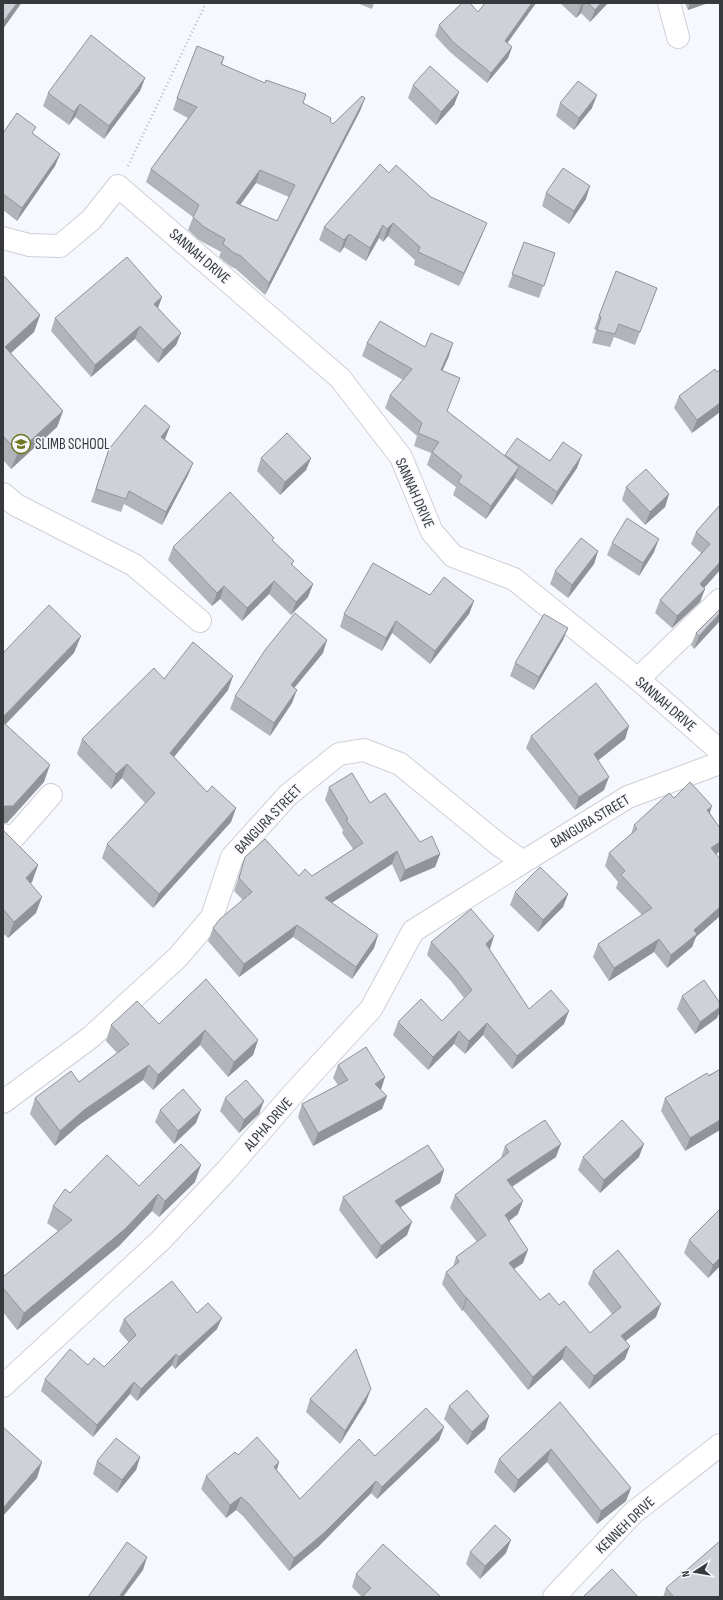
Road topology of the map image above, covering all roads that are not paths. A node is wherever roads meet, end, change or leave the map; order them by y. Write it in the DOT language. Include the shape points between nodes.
graph roads {
  1 [pos="669,3"];
  2 [pos="678,37"];
  3 [pos="3,238"];
  4 [pos="3,494"];
  5 [pos="720,600"];
  6 [pos="200,621"];
  7 [pos="638,679"];
  8 [pos="720,751"];
  9 [pos="720,763"];
  10 [pos="51,795"];
  11 [pos="3,835"];
  12 [pos="523,862"];
  13 [pos="3,1102"];
  14 [pos="3,1386"];
  15 [pos="720,1445"];
  16 [pos="554,1597"];
  1 -- 2 [label="street"];
  3 -- 7 [label="street, SANNAH DRIVE" via="29,244 60,246 91,220 118,186 340,378 401,457 432,532 453,556 514,579"];
  4 -- 6 [label="street" via="16,505 134,565"];
  5 -- 7 [label="street"];
  7 -- 8 [label="street, SANNAH DRIVE"];
  9 -- 12 [label="street, BANGURA STREET" via="628,797"];
  10 -- 11 [label="street" via="14,836"];
  12 -- 13 [label="street, BANGURA STREET" via="400,764 364,750 339,754 288,795 232,857 212,917 178,957 91,1036"];
  12 -- 14 [label="street, ALPHA DRIVE" via="413,930 371,1009 227,1170 160,1241"];
  15 -- 16 [label="street, KENNEH DRIVE" via="633,1513"];
}
